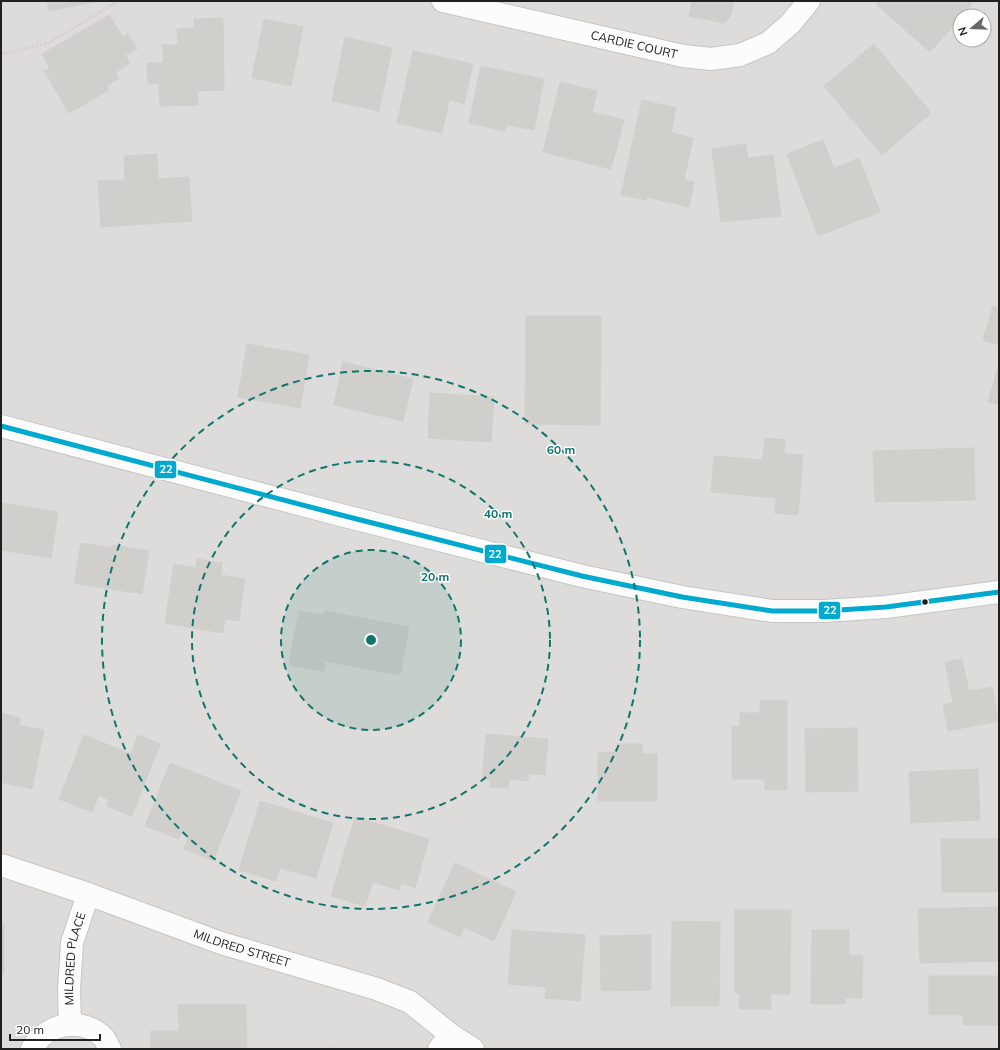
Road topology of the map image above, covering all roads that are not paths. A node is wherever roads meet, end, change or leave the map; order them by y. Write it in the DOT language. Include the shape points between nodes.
graph roads {
  1 [pos="443,1"];
  2 [pos="809,1"];
  3 [pos="1,426"];
  4 [pos="999,592"];
  5 [pos="1,866"];
  6 [pos="88,894"];
  7 [pos="70,1024"];
  8 [pos="445,1042"];
  9 [pos="32,1049"];
  10 [pos="110,1049"];
  11 [pos="472,1049"];
  1 -- 2 [label="street, CARDIE COURT" via="683,56 711,59 740,55 768,43 790,24"];
  3 -- 4 [label="street" via="574,574 682,598 772,611 824,611 886,607"];
  5 -- 6 [label="street, MILDRED STREET"];
  6 -- 7 [label="street, MILDRED PLACE" via="72,943"];
  6 -- 8 [label="street, MILDRED STREET" via="221,943 378,989 410,1002"];
  7 -- 9 [label="street" via="52,1029 37,1040"];
  7 -- 10 [label="street" via="88,1028 104,1038"];
  8 -- 11 [label="street, MILDRED STREET"];
}
